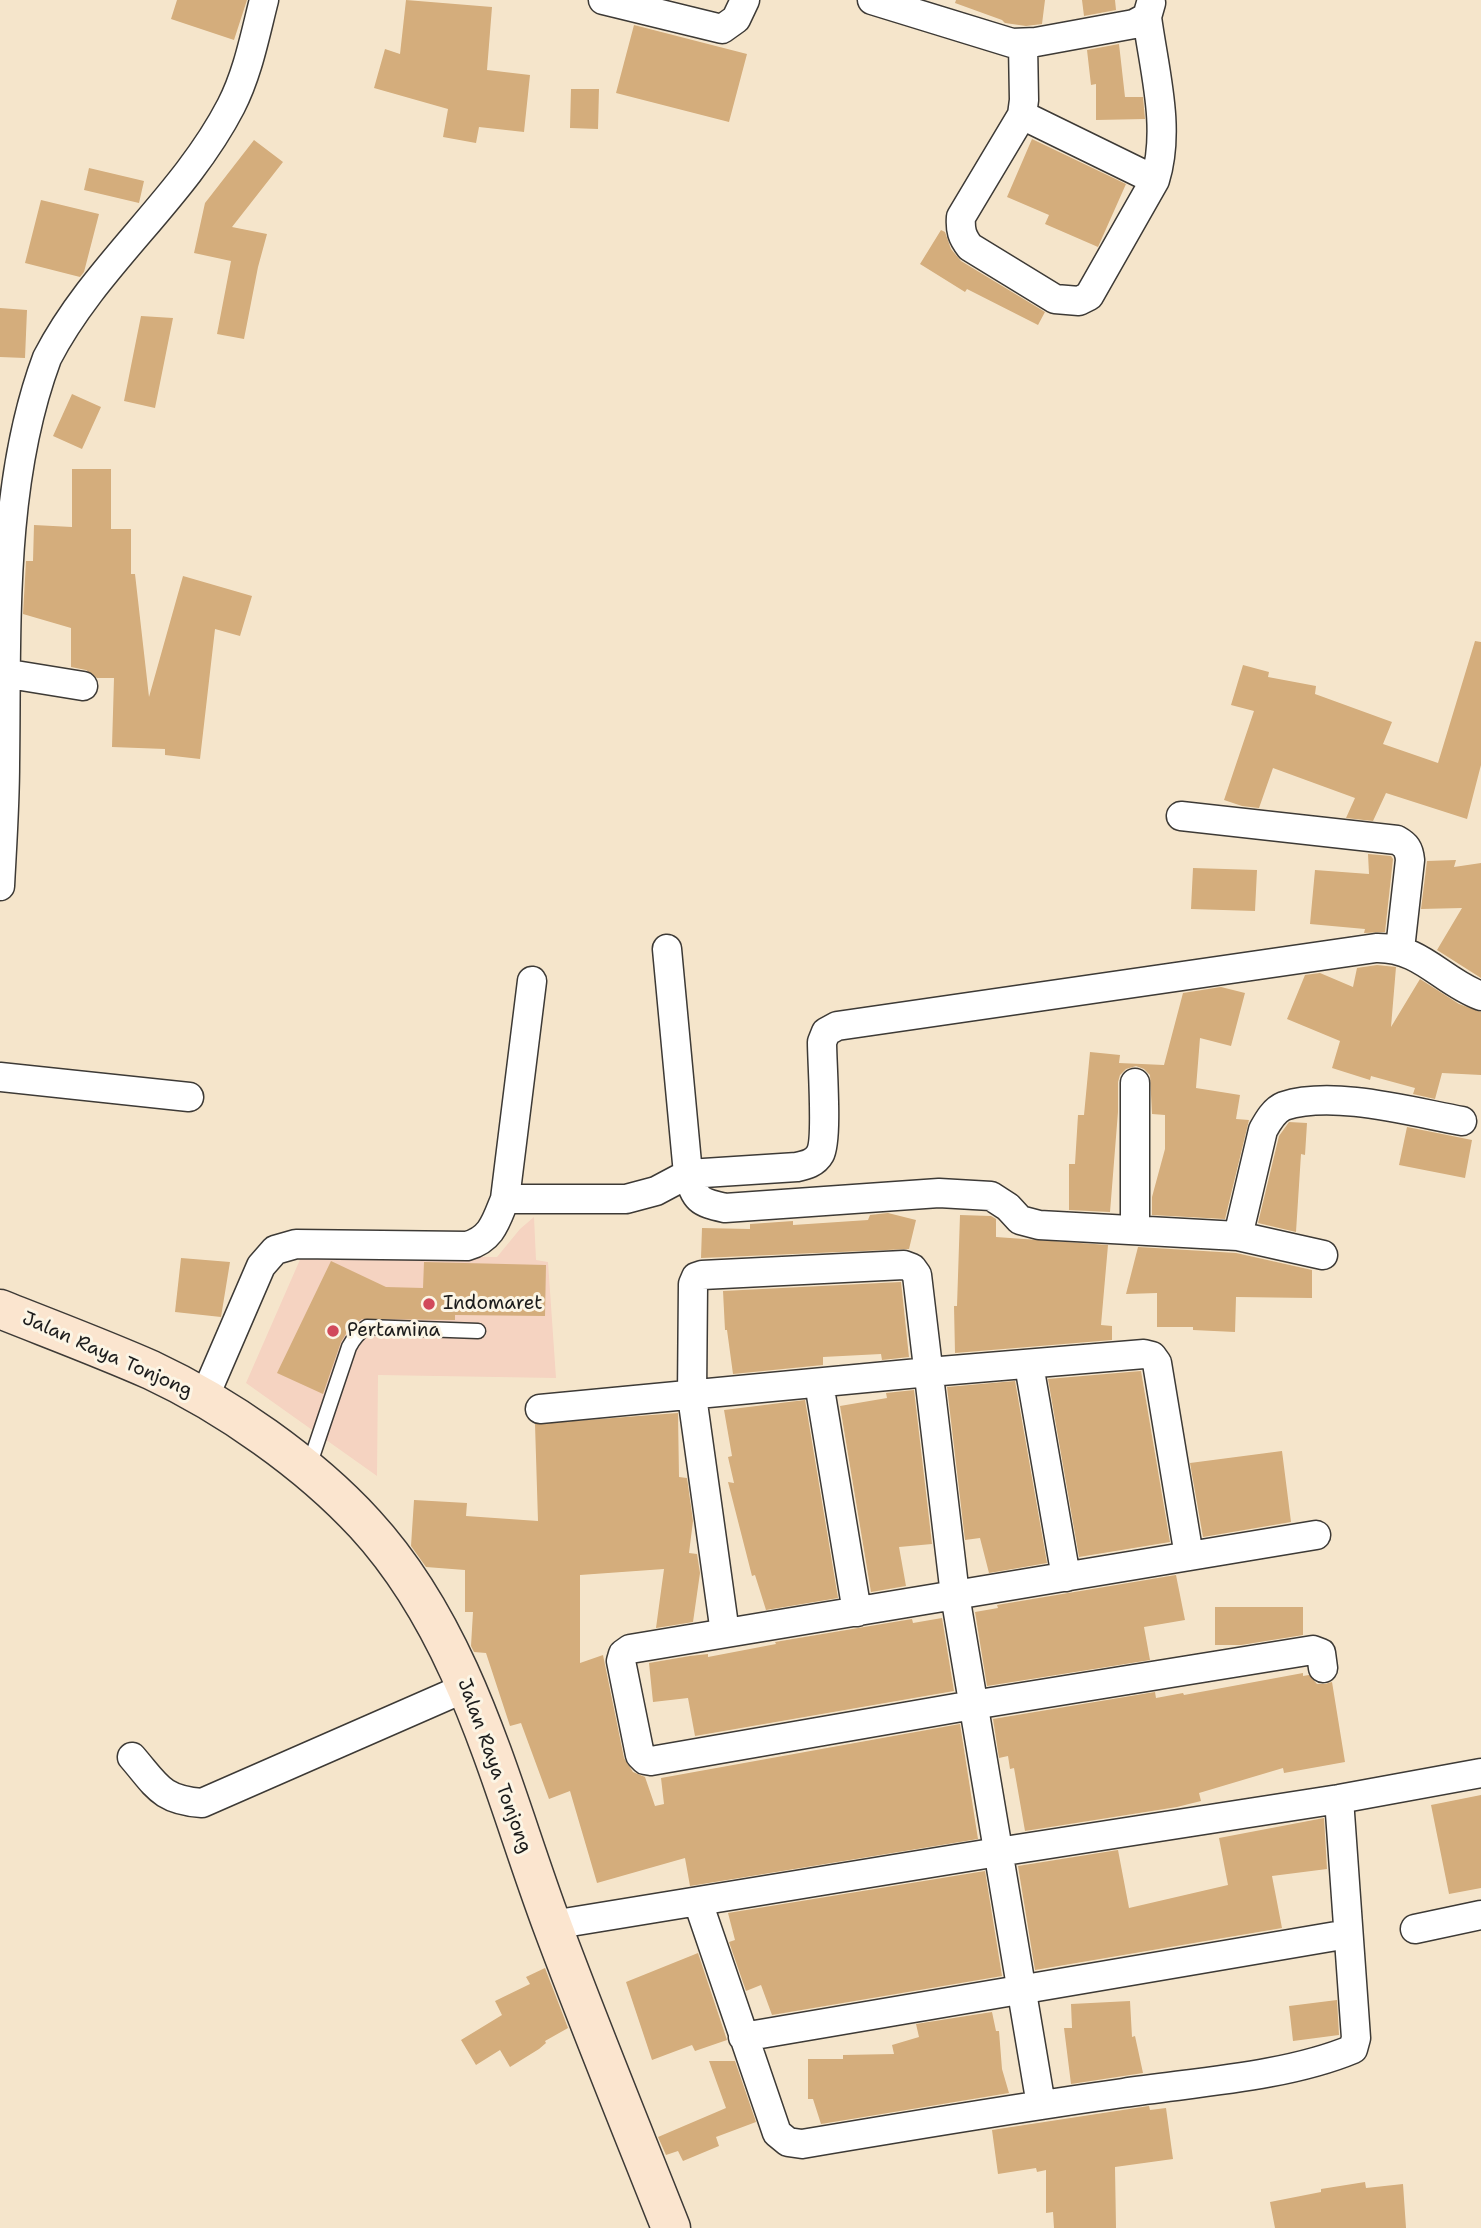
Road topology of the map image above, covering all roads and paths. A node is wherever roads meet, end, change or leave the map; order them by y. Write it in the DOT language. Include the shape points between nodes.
graph roads {
  1 [pos="264,0"];
  2 [pos="603,0"];
  3 [pos="745,0"];
  4 [pos="872,0"];
  5 [pos="1149,9"];
  6 [pos="1023,44"];
  7 [pos="1021,115"];
  8 [pos="1155,180"];
  9 [pos="2,662"];
  10 [pos="83,687"];
  11 [pos="1181,816"];
  12 [pos="0,886"];
  13 [pos="667,949"];
  14 [pos="1400,949"];
  15 [pos="532,981"];
  16 [pos="1481,996"];
  17 [pos="0,1077"];
  18 [pos="1135,1083"];
  19 [pos="188,1097"];
  20 [pos="1462,1121"];
  21 [pos="688,1174"];
  22 [pos="505,1199"];
  23 [pos="1135,1229"];
  24 [pos="1238,1236"];
  25 [pos="1323,1255"];
  26 [pos="0,1309"];
  27 [pos="478,1331"];
  28 [pos="1029,1365"];
  29 [pos="929,1372"];
  30 [pos="819,1383"];
  31 [pos="692,1396"];
  32 [pos="204,1398"];
  33 [pos="540,1409"];
  34 [pos="307,1471"];
  35 [pos="1316,1535"];
  36 [pos="1189,1556"];
  37 [pos="1066,1577"];
  38 [pos="955,1595"];
  39 [pos="857,1612"];
  40 [pos="725,1633"];
  41 [pos="1323,1668"];
  42 [pos="467,1687"];
  43 [pos="973,1705"];
  44 [pos="132,1757"];
  45 [pos="1481,1773"];
  46 [pos="1339,1798"];
  47 [pos="998,1852"];
  48 [pos="698,1902"];
  49 [pos="1481,1915"];
  50 [pos="552,1926"];
  51 [pos="1415,1929"];
  52 [pos="1348,1934"];
  53 [pos="1021,1991"];
  54 [pos="743,2037"];
  55 [pos="1041,2105"];
  56 [pos="671,2228"];
  1 -- 9 [label="street" via="232,105 201,155 78,306 46,358 21,418 2,516"];
  2 -- 3 [label="street" via="722,29 736,19"];
  4 -- 6 [label="street"];
  5 -- 6 [label="street" via="1134,24"];
  5 -- 8 [label="street" via="1162,126 1162,160"];
  6 -- 7 [label="street"];
  7 -- 8 [label="street"];
  7 -- 8 [label="street" via="961,217 960,228 970,247 1055,299 1079,301 1089,296"];
  9 -- 10 [label="street"];
  9 -- 12 [label="street" via="5,764"];
  11 -- 14 [label="street" via="1404,844 1410,860"];
  13 -- 21 [label="street"];
  14 -- 16 [label="street"];
  14 -- 21 [label="street" via="1376,948 837,1026 826,1032 822,1042 823,1137 821,1152 812,1163"];
  15 -- 22 [label="street"];
  17 -- 19 [label="street"];
  18 -- 23 [label="street"];
  20 -- 24 [label="street" via="1335,1100 1282,1107 1263,1130"];
  21 -- 22 [label="street" via="656,1191 626,1199"];
  21 -- 23 [label="street" via="695,1197 725,1208 939,1193 991,1196 1020,1220 1039,1225"];
  22 -- 32 [label="street" via="492,1232 467,1246 296,1244 275,1250 261,1266"];
  23 -- 24 [label="street"];
  24 -- 25 [label="street"];
  26 -- 32 [label="main road, Jalan Raya Tonjong" via="152,1371"];
  27 -- 34 [label="lane" via="367,1327 360,1331 349,1347"];
  28 -- 29 [label="street"];
  28 -- 36 [label="street" via="1152,1356 1157,1363"];
  28 -- 37 [label="street"];
  29 -- 30 [label="street"];
  29 -- 31 [label="street" via="912,1268 702,1275 693,1284"];
  29 -- 38 [label="street"];
  30 -- 31 [label="street"];
  30 -- 39 [label="street"];
  31 -- 33 [label="street"];
  31 -- 40 [label="street"];
  32 -- 34 [label="main road, Jalan Raya Tonjong"];
  34 -- 42 [label="main road, Jalan Raya Tonjong" via="364,1523 394,1559"];
  35 -- 36 [label="street"];
  36 -- 37 [label="street"];
  37 -- 38 [label="street"];
  38 -- 39 [label="street"];
  38 -- 43 [label="street"];
  39 -- 40 [label="street"];
  40 -- 43 [label="street" via="623,1654 640,1755 645,1759"];
  41 -- 43 [label="street" via="1321,1653 1313,1650"];
  42 -- 44 [label="street" via="202,1803 180,1801 164,1793"];
  42 -- 50 [label="main road, Jalan Raya Tonjong"];
  43 -- 47 [label="street"];
  45 -- 46 [label="street"];
  46 -- 47 [label="street"];
  46 -- 52 [label="street"];
  47 -- 48 [label="street"];
  47 -- 53 [label="street"];
  48 -- 50 [label="street"];
  48 -- 54 [label="street"];
  49 -- 51 [label="street"];
  50 -- 56 [label="main road, Jalan Raya Tonjong"];
  52 -- 53 [label="street"];
  52 -- 55 [label="street" via="1356,2032 1353,2049 1331,2059 1263,2073"];
  53 -- 54 [label="street"];
  53 -- 55 [label="street"];
  54 -- 55 [label="street" via="777,2133 788,2142 802,2144"];
}
